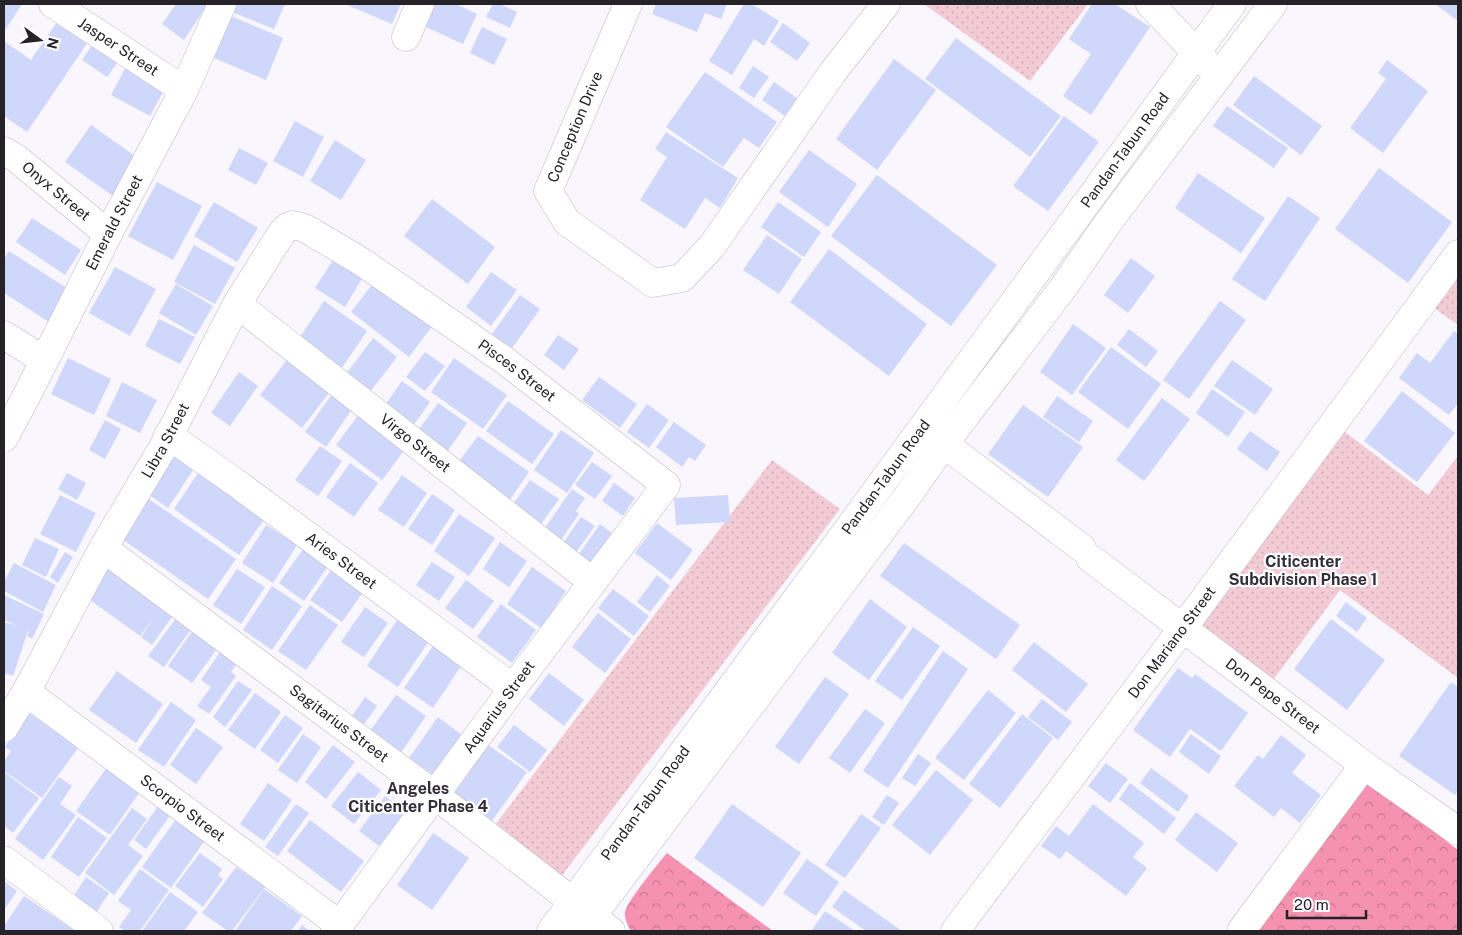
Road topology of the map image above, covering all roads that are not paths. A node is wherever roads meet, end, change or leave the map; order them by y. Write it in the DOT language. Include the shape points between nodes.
graph roads {
  1 [pos="53,4"];
  2 [pos="222,4"];
  3 [pos="420,4"];
  4 [pos="628,4"];
  5 [pos="886,4"];
  6 [pos="1150,4"];
  7 [pos="1232,4"];
  8 [pos="1273,4"];
  9 [pos="406,37"];
  10 [pos="1196,52"];
  11 [pos="1218,76"];
  12 [pos="184,90"];
  13 [pos="4,151"];
  14 [pos="108,234"];
  15 [pos="1458,254"];
  16 [pos="362,262"];
  17 [pos="237,304"];
  18 [pos="4,334"];
  19 [pos="44,360"];
  20 [pos="168,435"];
  21 [pos="4,438"];
  22 [pos="944,444"];
  23 [pos="666,486"];
  24 [pos="103,548"];
  25 [pos="592,582"];
  26 [pos="1183,628"];
  27 [pos="513,688"];
  28 [pos="26,692"];
  29 [pos="4,728"];
  30 [pos="1364,766"];
  31 [pos="435,795"];
  32 [pos="1458,831"];
  33 [pos="4,860"];
  34 [pos="590,920"];
  35 [pos="337,928"];
  36 [pos="99,931"];
  37 [pos="551,931"];
  38 [pos="955,931"];
  39 [pos="1241,931"];
  1 -- 12 [label="street, Jasper Street"];
  2 -- 12 [label="street, Emerald Street"];
  3 -- 9 [label="street"];
  4 -- 5 [label="street, Conception Drive" via="548,191 567,222 653,283 682,278 712,246 833,72"];
  6 -- 10 [label="street"];
  7 -- 10 [label="street, Pandan-Tabun Road"];
  8 -- 11 [label="street, Pandan-Tabun Road"];
  10 -- 11 [label="street"];
  10 -- 34 [label="street, Pandan-Tabun Road" via="829,555"];
  11 -- 22 [label="street, Pandan-Tabun Road"];
  12 -- 14 [label="street, Emerald Street"];
  13 -- 14 [label="street, Onyx Street"];
  14 -- 19 [label="street, Emerald Street"];
  15 -- 26 [label="street, Don Mariano Street"];
  16 -- 17 [label="street, Libra Street" via="305,228 287,227"];
  16 -- 23 [label="street, Pisces Street" via="504,360"];
  17 -- 20 [label="street, Libra Street"];
  17 -- 25 [label="street, Virgo Street"];
  18 -- 19 [label="street"];
  19 -- 21 [label="street, Emerald Street"];
  20 -- 24 [label="street, Libra Street"];
  20 -- 27 [label="street, Aries Street"];
  22 -- 26 [label="street, Don Pepe Street"];
  22 -- 34 [label="street, Pandan-Tabun Road"];
  23 -- 25 [label="street, Aquarius Street"];
  24 -- 28 [label="street, Libra Street"];
  24 -- 31 [label="street, Sagitarius Street"];
  25 -- 27 [label="street, Aquarius Street"];
  26 -- 30 [label="street, Don Pepe Street"];
  26 -- 38 [label="street, Don Mariano Street"];
  27 -- 31 [label="street, Aquarius Street"];
  28 -- 29 [label="street, Libra Street"];
  28 -- 35 [label="street, Scorpio Street"];
  30 -- 32 [label="street, Don Pepe Street"];
  30 -- 39 [label="street"];
  31 -- 34 [label="street, Sagitarius Street"];
  31 -- 35 [label="street, Aquarius Street"];
  33 -- 36 [label="street"];
  34 -- 37 [label="street, Pandan-Tabun Road"];
}
